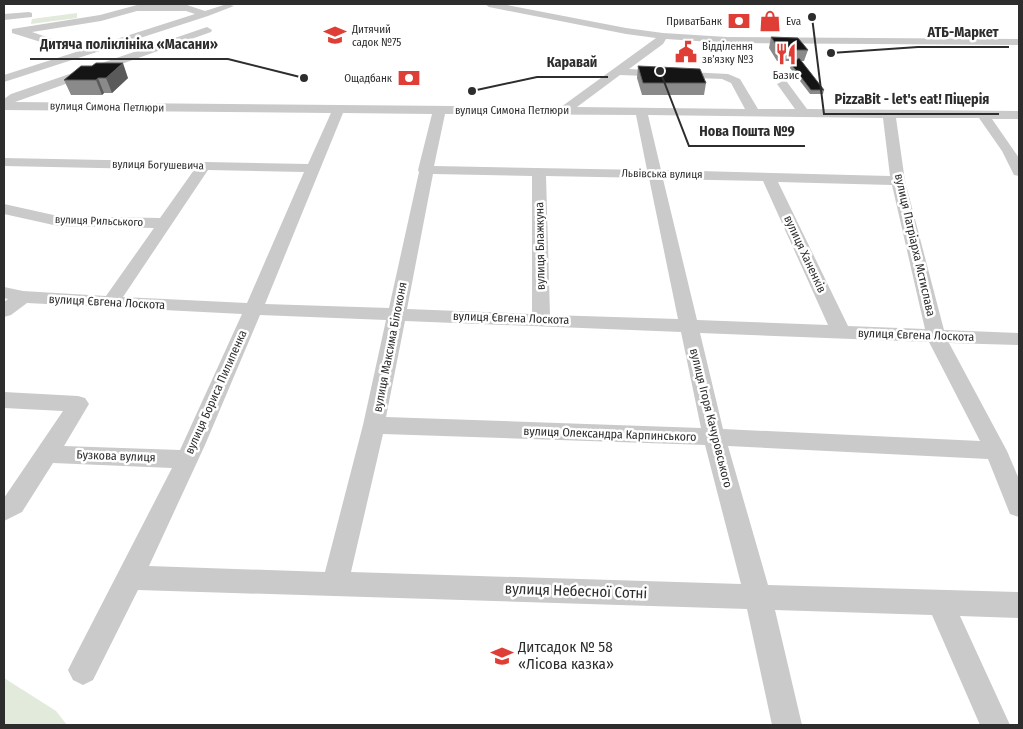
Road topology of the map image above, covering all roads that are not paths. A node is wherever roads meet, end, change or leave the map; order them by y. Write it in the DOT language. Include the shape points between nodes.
graph roads {
  1 [pos="489,4"];
  2 [pos="229,6"];
  3 [pos="205,14"];
  4 [pos="29,15"];
  5 [pos="4,17"];
  6 [pos="207,30"];
  7 [pos="16,31"];
  8 [pos="5,32"];
  9 [pos="662,36"];
  10 [pos="1019,36"];
  11 [pos="902,41"];
  12 [pos="1019,42"];
  13 [pos="60,46"];
  14 [pos="617,72"];
  15 [pos="4,79"];
  16 [pos="783,84"];
  17 [pos="4,105"];
  18 [pos="338,110"];
  19 [pos="439,110"];
  20 [pos="564,110"];
  21 [pos="644,111"];
  22 [pos="753,112"];
  23 [pos="803,112"];
  24 [pos="889,114"];
  25 [pos="982,114"];
  26 [pos="1019,115"];
  27 [pos="4,162"];
  28 [pos="204,166"];
  29 [pos="312,168"];
  30 [pos="425,170"];
  31 [pos="539,172"];
  32 [pos="1019,172"];
  33 [pos="654,174"];
  34 [pos="768,177"];
  35 [pos="898,181"];
  36 [pos="4,209"];
  37 [pos="166,223"];
  38 [pos="4,293"];
  39 [pos="23,297"];
  40 [pos="110,302"];
  41 [pos="253,309"];
  42 [pos="4,311"];
  43 [pos="396,314"];
  44 [pos="541,320"];
  45 [pos="689,326"];
  46 [pos="841,332"];
  47 [pos="936,336"];
  48 [pos="1019,339"];
  49 [pos="4,400"];
  50 [pos="374,425"];
  51 [pos="714,437"];
  52 [pos="996,451"];
  53 [pos="47,454"];
  54 [pos="186,459"];
  55 [pos="1019,507"];
  56 [pos="4,511"];
  57 [pos="132,578"];
  58 [pos="335,583"];
  59 [pos="758,597"];
  60 [pos="940,603"];
  61 [pos="1019,605"];
  62 [pos="83,670"];
  63 [pos="787,725"];
  64 [pos="995,725"];
  1 -- 9 [label="street"];
  2 -- 3 [label="street"];
  3 -- 7 [label="street" via="187,8 137,8 101,18"];
  3 -- 15 [label="street"];
  4 -- 5 [label="street"];
  6 -- 17 [label="street" via="14,97"];
  7 -- 8 [label="street"];
  7 -- 13 [label="street" via="24,31"];
  9 -- 11 [label="street" via="728,40"];
  9 -- 14 [label="street" via="659,42"];
  10 -- 11 [label="street"];
  11 -- 12 [label="street"];
  14 -- 20 [label="street"];
  14 -- 22 [label="street" via="724,76 736,81"];
  16 -- 23 [label="street"];
  17 -- 18 [label="street, вулиця Симона Петлюри"];
  18 -- 19 [label="street, вулиця Симона Петлюри"];
  18 -- 29 [label="street, вулиця Бориса Пилипенка"];
  19 -- 20 [label="street, вулиця Симона Петлюри"];
  19 -- 30 [label="street, вулиця Максима Білоконя"];
  20 -- 21 [label="street, вулиця Симона Петлюри"];
  21 -- 22 [label="street, вулиця Симона Петлюри"];
  21 -- 33 [label="street, вулиця Ігоря Качуровського" via="642,115"];
  22 -- 23 [label="street, вулиця Симона Петлюри"];
  23 -- 24 [label="street, вулиця Симона Петлюри"];
  24 -- 25 [label="street, вулиця Симона Петлюри"];
  24 -- 35 [label="street, вулиця Патріарха Мстислава"];
  25 -- 26 [label="street, вулиця Симона Петлюри"];
  25 -- 32 [label="street" via="1009,151"];
  27 -- 28 [label="street, вулиця Богушевича"];
  28 -- 29 [label="street, вулиця Богушевича"];
  28 -- 37 [label="street, вулиця Рильського"];
  29 -- 41 [label="street, вулиця Бориса Пилипенка"];
  30 -- 31 [label="street, Львівська вулиця"];
  30 -- 43 [label="street, вулиця Максима Білоконя"];
  31 -- 33 [label="street, Львівська вулиця"];
  31 -- 44 [label="street, вулиця Блажкуна"];
  33 -- 34 [label="street, Львівська вулиця"];
  33 -- 45 [label="street, вулиця Ігоря Качуровського"];
  34 -- 35 [label="street, Львівська вулиця"];
  34 -- 46 [label="street, вулиця Ханенків"];
  35 -- 47 [label="street, вулиця Патріарха Мстислава"];
  36 -- 37 [label="street, вулиця Рильського" via="58,221"];
  37 -- 40 [label="street, вулиця Рильського"];
  38 -- 39 [label="street, вулиця Євгена Лоскота"];
  39 -- 40 [label="street, вулиця Євгена Лоскота"];
  39 -- 42 [label="street"];
  40 -- 41 [label="street, вулиця Євгена Лоскота"];
  41 -- 43 [label="street, вулиця Євгена Лоскота"];
  41 -- 54 [label="street, вулиця Бориса Пилипенка"];
  43 -- 44 [label="street, вулиця Євгена Лоскота"];
  43 -- 50 [label="street, вулиця Максима Білоконя"];
  44 -- 45 [label="street, вулиця Євгена Лоскота"];
  45 -- 46 [label="street, вулиця Євгена Лоскота"];
  45 -- 51 [label="street, вулиця Ігоря Качуровського"];
  46 -- 47 [label="street, вулиця Євгена Лоскота"];
  47 -- 48 [label="street, вулиця Євгена Лоскота"];
  47 -- 52 [label="street, вулиця Патріарха Мстислава"];
  49 -- 53 [label="street" via="78,404"];
  50 -- 51 [label="street, вулиця Олександра Карпинського"];
  50 -- 58 [label="street, вулиця Максима Білоконя"];
  51 -- 52 [label="street, вулиця Олександра Карпинського"];
  51 -- 59 [label="street, вулиця Ігоря Качуровського"];
  52 -- 55 [label="street, вулиця Патріарха Мстислава"];
  53 -- 54 [label="street, Бузкова вулиця"];
  53 -- 56 [label="street" via="14,505"];
  54 -- 57 [label="street, вулиця Бориса Пилипенка"];
  57 -- 58 [label="street, вулиця Небесної Сотні"];
  57 -- 62 [label="street, вулиця Бориса Пилипенка"];
  58 -- 59 [label="street, вулиця Небесної Сотні"];
  59 -- 60 [label="street, вулиця Небесної Сотні"];
  59 -- 63 [label="street, вулиця Ігоря Качуровського"];
  60 -- 61 [label="street, вулиця Небесної Сотні"];
  60 -- 64 [label="street"];
}
